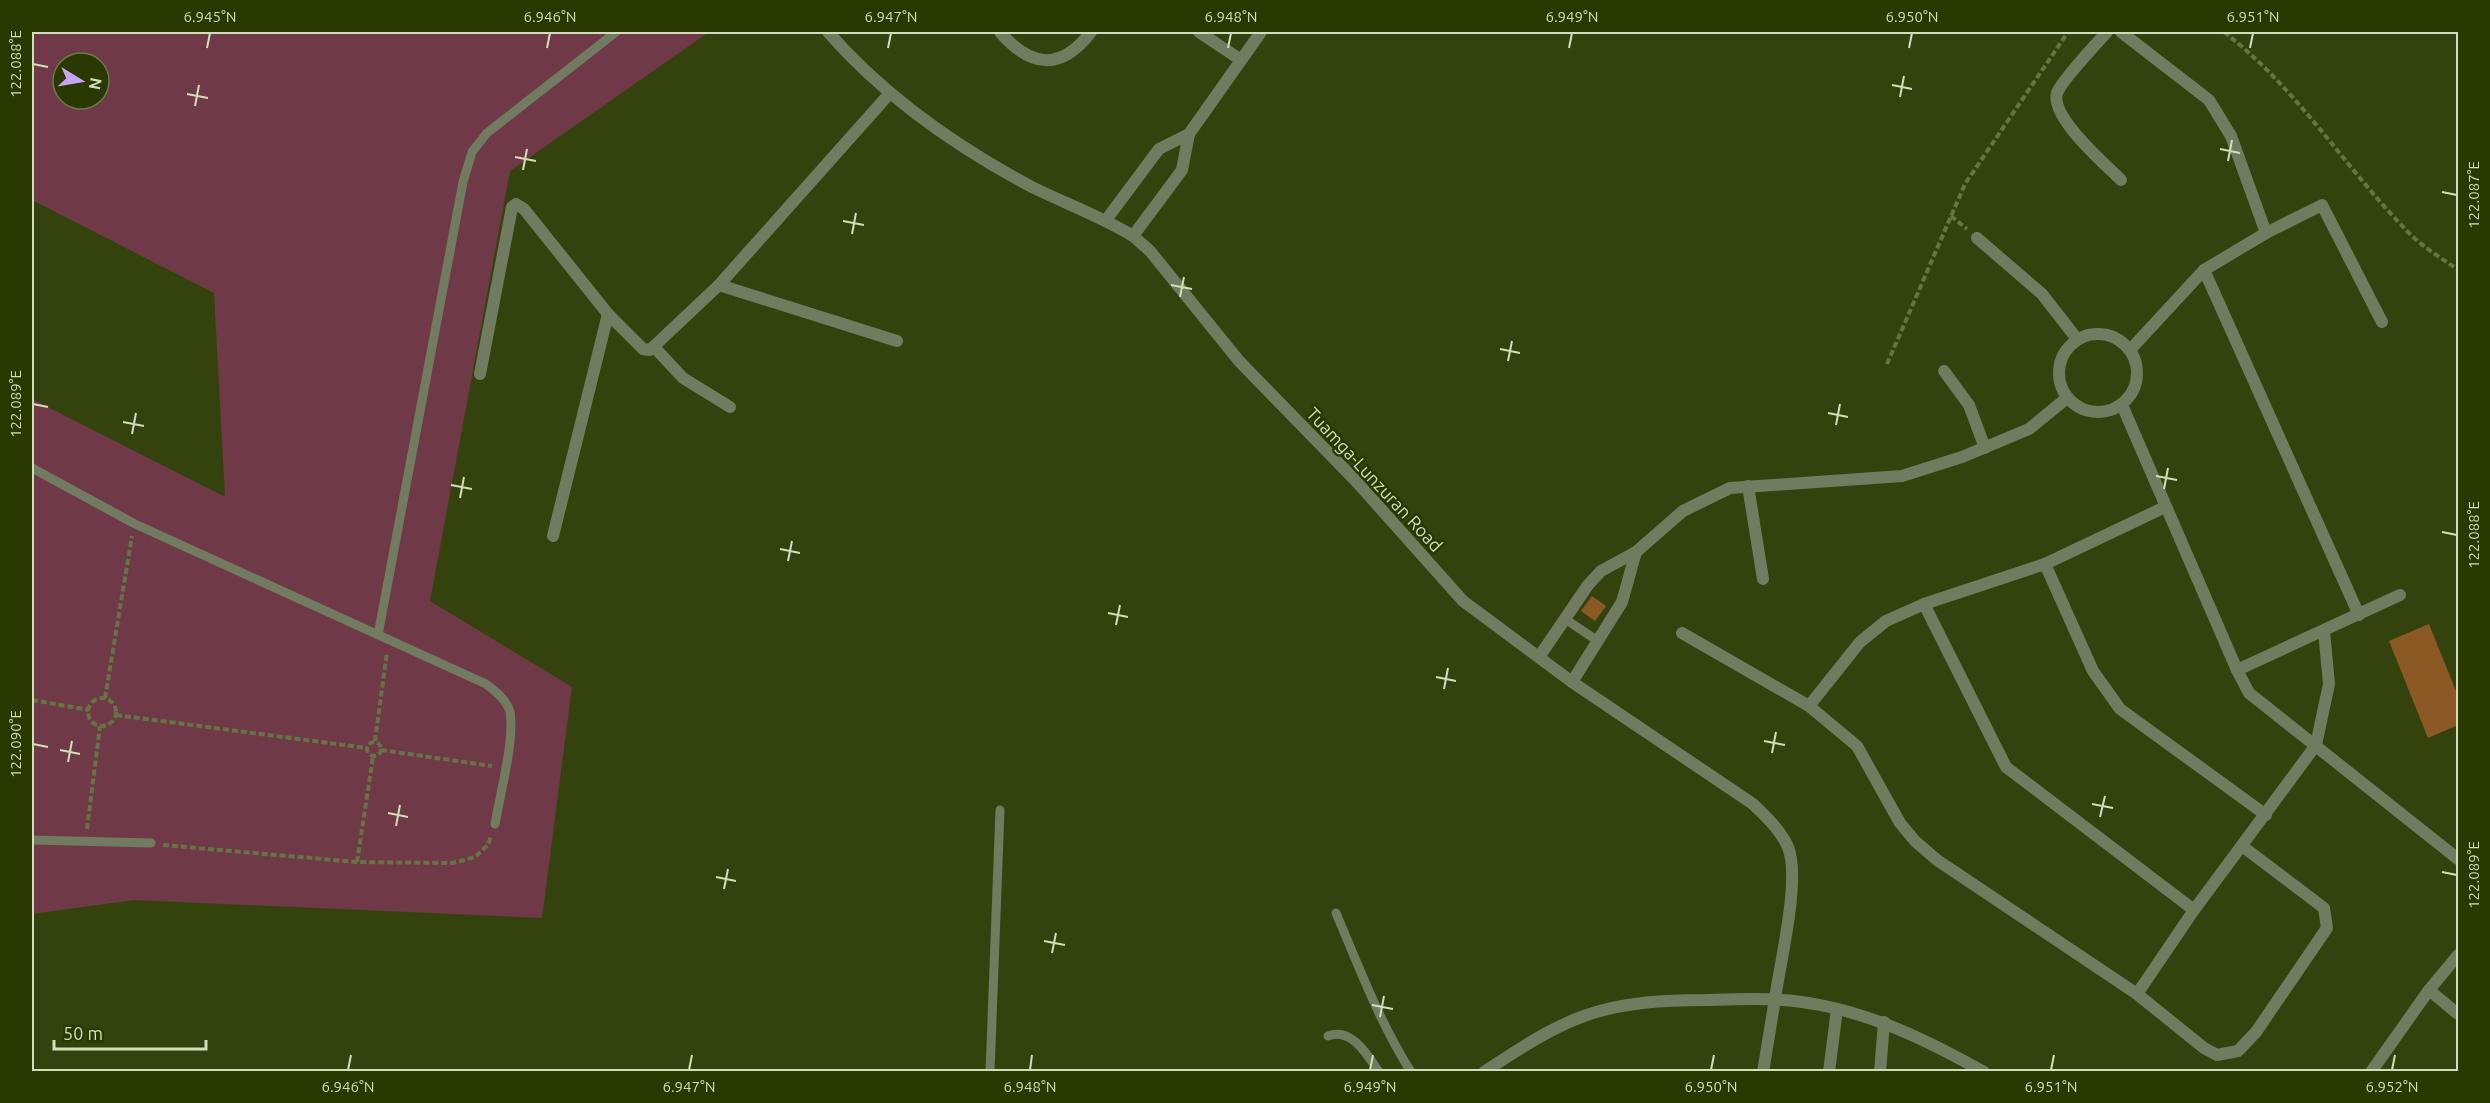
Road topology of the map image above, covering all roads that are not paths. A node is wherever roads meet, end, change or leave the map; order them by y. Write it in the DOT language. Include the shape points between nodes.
graph roads {
  1 [pos="616,32"];
  2 [pos="828,32"];
  3 [pos="1000,32"];
  4 [pos="1091,32"];
  5 [pos="1199,32"];
  6 [pos="1261,32"];
  7 [pos="2108,32"];
  8 [pos="2121,32"];
  9 [pos="1241,60"];
  10 [pos="890,93"];
  11 [pos="1189,134"];
  12 [pos="2121,180"];
  13 [pos="1106,220"];
  14 [pos="2266,233"];
  15 [pos="1132,236"];
  16 [pos="1977,238"];
  17 [pos="2204,270"];
  18 [pos="719,285"];
  19 [pos="608,314"];
  20 [pos="2382,322"];
  21 [pos="2077,339"];
  22 [pos="897,341"];
  23 [pos="655,348"];
  24 [pos="2130,350"];
  25 [pos="1944,371"];
  26 [pos="480,374"];
  27 [pos="2067,398"];
  28 [pos="2122,405"];
  29 [pos="730,407"];
  30 [pos="1984,448"];
  31 [pos="32,468"];
  32 [pos="1748,486"];
  33 [pos="2165,507"];
  34 [pos="553,536"];
  35 [pos="1636,552"];
  36 [pos="2045,564"];
  37 [pos="1763,579"];
  38 [pos="2400,595"];
  39 [pos="1924,603"];
  40 [pos="2359,615"];
  41 [pos="1565,620"];
  42 [pos="2324,631"];
  43 [pos="1683,633"];
  44 [pos="378,635"];
  45 [pos="1598,641"];
  46 [pos="1539,657"];
  47 [pos="2236,670"];
  48 [pos="1572,682"];
  49 [pos="1809,706"];
  50 [pos="2316,745"];
  51 [pos="1000,810"];
  52 [pos="2266,815"];
  53 [pos="495,824"];
  54 [pos="32,840"];
  55 [pos="151,843"];
  56 [pos="2241,846"];
  57 [pos="2458,859"];
  58 [pos="2194,910"];
  59 [pos="1336,913"];
  60 [pos="2458,955"];
  61 [pos="2429,990"];
  62 [pos="2137,994"];
  63 [pos="1774,999"];
  64 [pos="1837,1009"];
  65 [pos="2458,1014"];
  66 [pos="1884,1022"];
  67 [pos="1328,1036"];
  68 [pos="1972,1068"];
  69 [pos="990,1071"];
  70 [pos="1378,1071"];
  71 [pos="1411,1071"];
  72 [pos="1484,1071"];
  73 [pos="1764,1071"];
  74 [pos="1829,1071"];
  75 [pos="1880,1071"];
  76 [pos="1984,1071"];
  77 [pos="2371,1071"];
  1 -- 44 [label="lane" via="487,133 472,152 463,182"];
  2 -- 10 [label="street, Tuamga-Lunzuran Road"];
  3 -- 4 [label="street" via="1029,58 1047,61 1065,57"];
  5 -- 9 [label="street"];
  6 -- 9 [label="street"];
  7 -- 12 [label="street" via="2058,91 2055,104 2063,120"];
  8 -- 14 [label="street" via="2209,100 2231,136"];
  9 -- 11 [label="street"];
  10 -- 13 [label="street, Tuamga-Lunzuran Road" via="972,154"];
  10 -- 18 [label="street"];
  11 -- 13 [label="street" via="1159,149"];
  11 -- 15 [label="street" via="1182,170"];
  13 -- 15 [label="street, Tuamga-Lunzuran Road"];
  14 -- 17 [label="street"];
  14 -- 20 [label="street" via="2322,205"];
  15 -- 46 [label="street, Tuamga-Lunzuran Road" via="1150,251 1239,361 1355,480 1463,601"];
  16 -- 21 [label="street" via="2042,294"];
  17 -- 24 [label="street"];
  17 -- 40 [label="street"];
  18 -- 22 [label="street"];
  18 -- 23 [label="street"];
  19 -- 23 [label="street" via="643,349"];
  19 -- 26 [label="street" via="516,204 510,211"];
  19 -- 34 [label="street"];
  21 -- 24 [label="street" via="2100,333 2111,335"];
  21 -- 27 [label="street" via="2060,366 2061,386"];
  23 -- 29 [label="street" via="682,378"];
  24 -- 28 [label="street" via="2136,360 2137,379"];
  25 -- 30 [label="street" via="1969,405"];
  27 -- 28 [label="street" via="2087,411 2111,411"];
  27 -- 30 [label="street" via="2029,429"];
  28 -- 33 [label="street"];
  30 -- 32 [label="street" via="1902,476"];
  31 -- 44 [label="lane" via="135,524"];
  32 -- 35 [label="street" via="1730,488 1683,512"];
  32 -- 37 [label="street"];
  33 -- 36 [label="street"];
  33 -- 47 [label="street"];
  35 -- 41 [label="street" via="1601,571"];
  35 -- 45 [label="street" via="1625,594"];
  36 -- 39 [label="street"];
  36 -- 52 [label="street" via="2093,671 2120,709"];
  38 -- 40 [label="street"];
  39 -- 49 [label="street" via="1886,621 1860,642"];
  39 -- 58 [label="street" via="2006,767"];
  40 -- 42 [label="street"];
  41 -- 45 [label="lane"];
  41 -- 46 [label="street"];
  42 -- 47 [label="street"];
  42 -- 50 [label="street" via="2329,684"];
  43 -- 49 [label="street"];
  44 -- 53 [label="lane" via="486,684 510,710 511,728"];
  45 -- 48 [label="street"];
  46 -- 48 [label="street, Tuamga-Lunzuran Road"];
  47 -- 50 [label="street" via="2249,693"];
  48 -- 63 [label="street, Tuamga-Lunzuran Road" via="1753,804 1777,827 1792,862"];
  49 -- 62 [label="street" via="1857,746 1900,823 1915,841 1937,860"];
  50 -- 52 [label="street"];
  50 -- 57 [label="street"];
  51 -- 69 [label="lane"];
  52 -- 56 [label="street"];
  54 -- 55 [label="lane"];
  56 -- 58 [label="street"];
  56 -- 62 [label="street" via="2324,908 2327,918 2327,928 2256,1032 2238,1051 2217,1055"];
  58 -- 62 [label="street"];
  59 -- 71 [label="lane" via="1368,993"];
  60 -- 61 [label="street"];
  61 -- 65 [label="street"];
  61 -- 77 [label="street"];
  63 -- 64 [label="street"];
  63 -- 72 [label="street" via="1630,1004 1584,1016"];
  63 -- 73 [label="street, Tuamga-Lunzuran Road"];
  64 -- 66 [label="street"];
  64 -- 74 [label="street"];
  66 -- 68 [label="street"];
  66 -- 75 [label="street"];
  67 -- 70 [label="lane" via="1349,1036"];
  68 -- 76 [label="street"];
}
